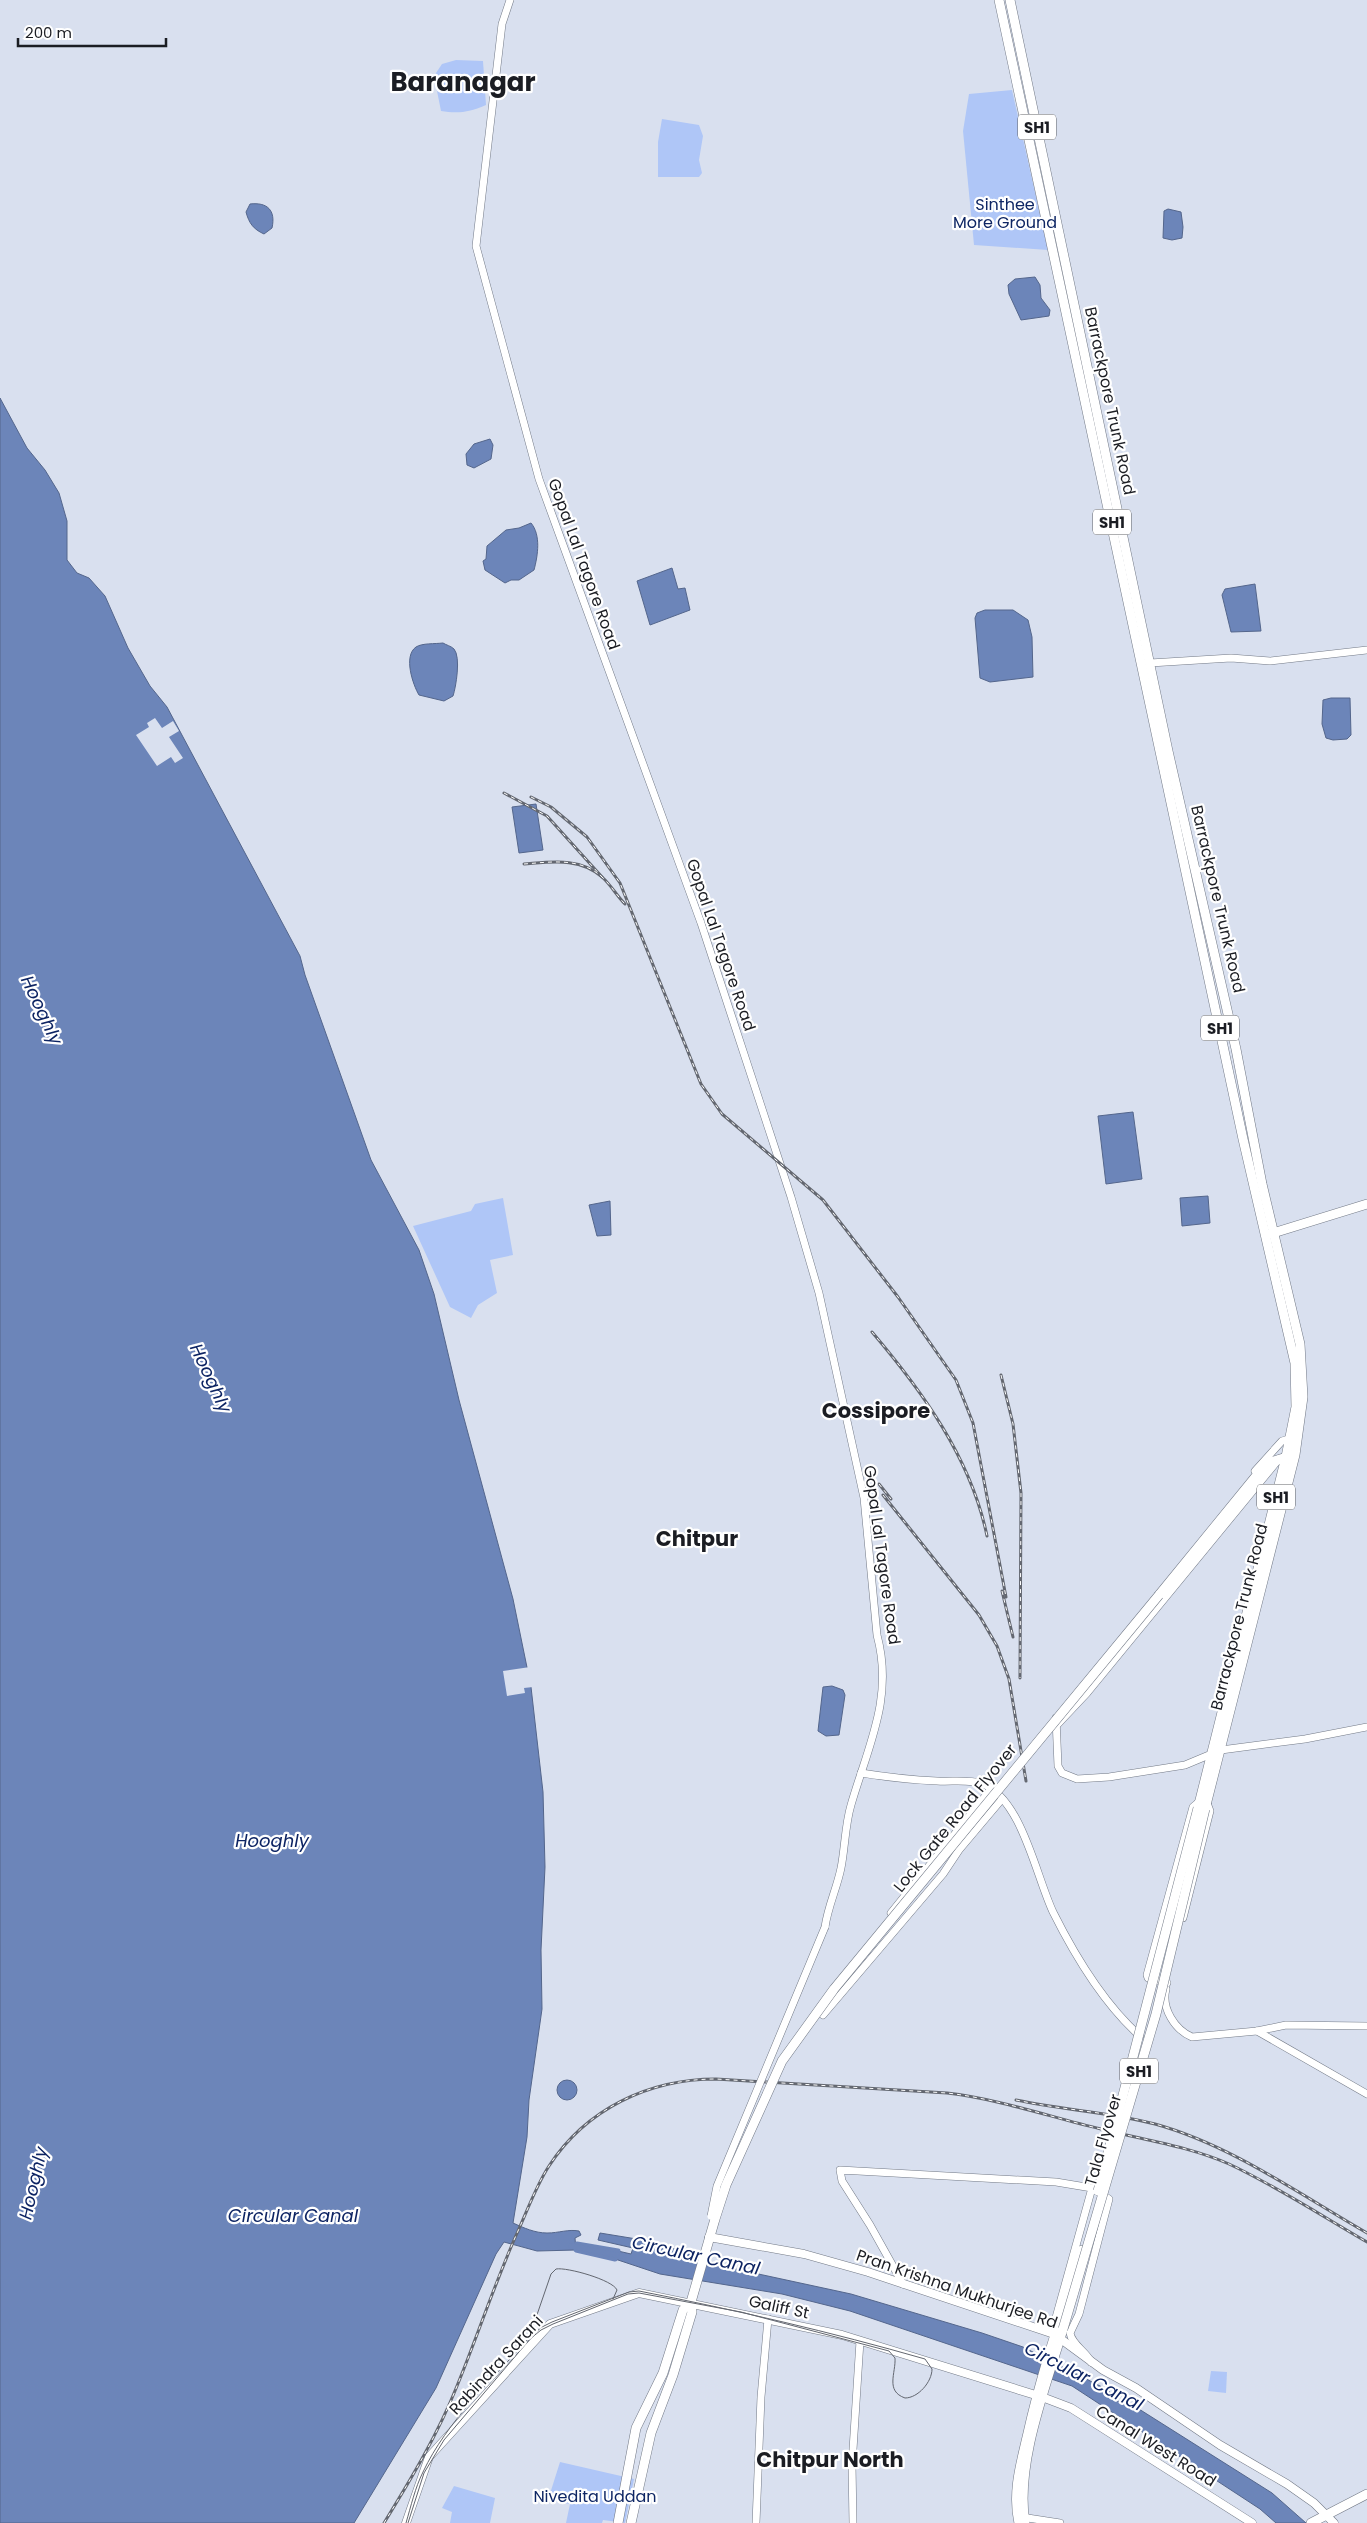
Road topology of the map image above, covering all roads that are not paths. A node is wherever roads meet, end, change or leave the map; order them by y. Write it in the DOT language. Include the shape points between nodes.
graph roads {
  1 [pos="510,0"];
  2 [pos="999,0"];
  3 [pos="1010,0"];
  4 [pos="1367,650"];
  5 [pos="1150,663"];
  6 [pos="1237,1054"];
  7 [pos="1226,1056"];
  8 [pos="1367,1204"];
  9 [pos="1274,1233"];
  10 [pos="1264,1236"];
  11 [pos="1294,1438"];
  12 [pos="1287,1457"];
  13 [pos="1055,1727"];
  14 [pos="1367,1727"];
  15 [pos="1221,1750"];
  16 [pos="1210,1755"];
  17 [pos="862,1774"];
  18 [pos="991,1789"];
  19 [pos="1002,1799"];
  20 [pos="1203,1805"];
  21 [pos="1167,1983"];
  22 [pos="1367,2026"];
  23 [pos="1257,2031"];
  24 [pos="1140,2036"];
  25 [pos="1367,2094"];
  26 [pos="1092,2188"];
  27 [pos="713,2218"];
  28 [pos="709,2235"];
  29 [pos="903,2284"];
  30 [pos="691,2302"];
  31 [pos="768,2319"];
  32 [pos="1038,2328"];
  33 [pos="1059,2332"];
  34 [pos="860,2341"];
  35 [pos="1091,2362"];
  36 [pos="1039,2396"];
  37 [pos="1367,2494"];
  38 [pos="1367,2500"];
  39 [pos="1022,2520"];
  40 [pos="1326,2520"];
  41 [pos="406,2523"];
  42 [pos="618,2523"];
  43 [pos="632,2523"];
  44 [pos="756,2523"];
  45 [pos="853,2523"];
  46 [pos="1060,2523"];
  47 [pos="1252,2523"];
  48 [pos="1311,2523"];
  1 -- 17 [label="street, Gopal Lal Tagore Road" via="502,24 476,246 539,479 701,923 819,1293 864,1498 877,1635 883,1656 882,1688 874,1737"];
  2 -- 7 [label="main road, Barrackpore Trunk Road / SH1"];
  3 -- 5 [label="main road, Barrackpore Trunk Road / SH1"];
  4 -- 5 [label="street" via="1270,661 1231,658"];
  5 -- 6 [label="main road, Barrackpore Trunk Road / SH1"];
  6 -- 7 [label="main road"];
  6 -- 9 [label="main road, Barrackpore Trunk Road / SH1"];
  7 -- 10 [label="main road, Barrackpore Trunk Road / SH1"];
  8 -- 9 [label="main road"];
  9 -- 10 [label="main road"];
  9 -- 11 [label="main road, Barrackpore Trunk Road / SH1" via="1300,1344 1302,1397"];
  10 -- 11 [label="main road, Barrackpore Trunk Road / SH1" via="1295,1363"];
  11 -- 12 [label="main road, Barrackpore Trunk Road / SH1"];
  11 -- 13 [label="street" via="1282,1441 1269,1453 1056,1714"];
  12 -- 13 [label="street"];
  12 -- 15 [label="main road, Barrackpore Trunk Road / SH1"];
  12 -- 16 [label="main road, Barrackpore Trunk Road / SH1"];
  12 -- 27 [label="main road, Lock Gate Road Flyover, bridge" via="1267,1465 1046,1730 789,2049"];
  13 -- 16 [label="street" via="1058,1766 1062,1773 1077,1779 1185,1765"];
  14 -- 15 [label="street"];
  15 -- 16 [label="street"];
  15 -- 20 [label="main road, Barrackpore Trunk Road / SH1"];
  16 -- 20 [label="main road, Barrackpore Trunk Road / SH1"];
  17 -- 18 [label="street" via="981,1783"];
  17 -- 27 [label="street, Gopal Lal Tagore Road, bridge" via="849,1814 841,1870 825,1927 717,2186"];
  18 -- 19 [label="street"];
  18 -- 19 [label="street" via="824,1997 823,2015"];
  19 -- 24 [label="street" via="1019,1827 1044,1891 1076,1953 1126,2023"];
  20 -- 21 [label="street" via="1210,1811"];
  20 -- 21 [label="street" via="1193,1807 1147,1975"];
  20 -- 24 [label="main road, Tala Flyover, bridge"];
  20 -- 33 [label="main road, Tala Flyover / SH1, bridge" via="1156,2014"];
  21 -- 23 [label="street" via="1164,1995 1166,2008 1174,2022 1188,2035"];
  22 -- 23 [label="street" via="1286,2025"];
  23 -- 25 [label="street"];
  24 -- 33 [label="main road, Tala Flyover / SH1, bridge"];
  26 -- 29 [label="street" via="1056,2182 840,2170 842,2181"];
  26 -- 32 [label="street" via="1055,2321"];
  26 -- 35 [label="street" via="1109,2199 1079,2314 1070,2333"];
  27 -- 28 [label="main road, Lock Gate Road Flyover"];
  28 -- 29 [label="main road, Pran Krishna Mukhurjee Rd" via="804,2254"];
  28 -- 30 [label="main road, Lock Gate Road Flyover"];
  29 -- 32 [label="main road, Pran Krishna Mukhurjee Rd"];
  30 -- 31 [label="main road, Galiff St"];
  30 -- 41 [label="main road, Rabindra Sarani" via="639,2293 550,2324 429,2458"];
  30 -- 42 [label="main road" via="683,2310 663,2373 636,2428"];
  30 -- 43 [label="main road, Lock Gate Road Flyover" via="692,2312 673,2375 651,2433"];
  31 -- 34 [label="main road, Galiff St"];
  31 -- 44 [label="street"];
  32 -- 33 [label="main road, Pran Krishna Mukhurjee Rd"];
  33 -- 35 [label="main road, Pran Krishna Mukhurjee Rd"];
  33 -- 36 [label="main road, SH1"];
  34 -- 36 [label="main road, Galiff St"];
  34 -- 45 [label="street" via="852,2465"];
  35 -- 40 [label="main road, Pran Krishna Mukhurjee Rd" via="1287,2484"];
  36 -- 39 [label="main road, SH1" via="1025,2474"];
  36 -- 47 [label="main road, Canal West Road" via="1071,2408"];
  37 -- 40 [label="main road"];
  38 -- 40 [label="main road"];
  39 -- 46 [label="street"];
  40 -- 48 [label="main road"];
}
